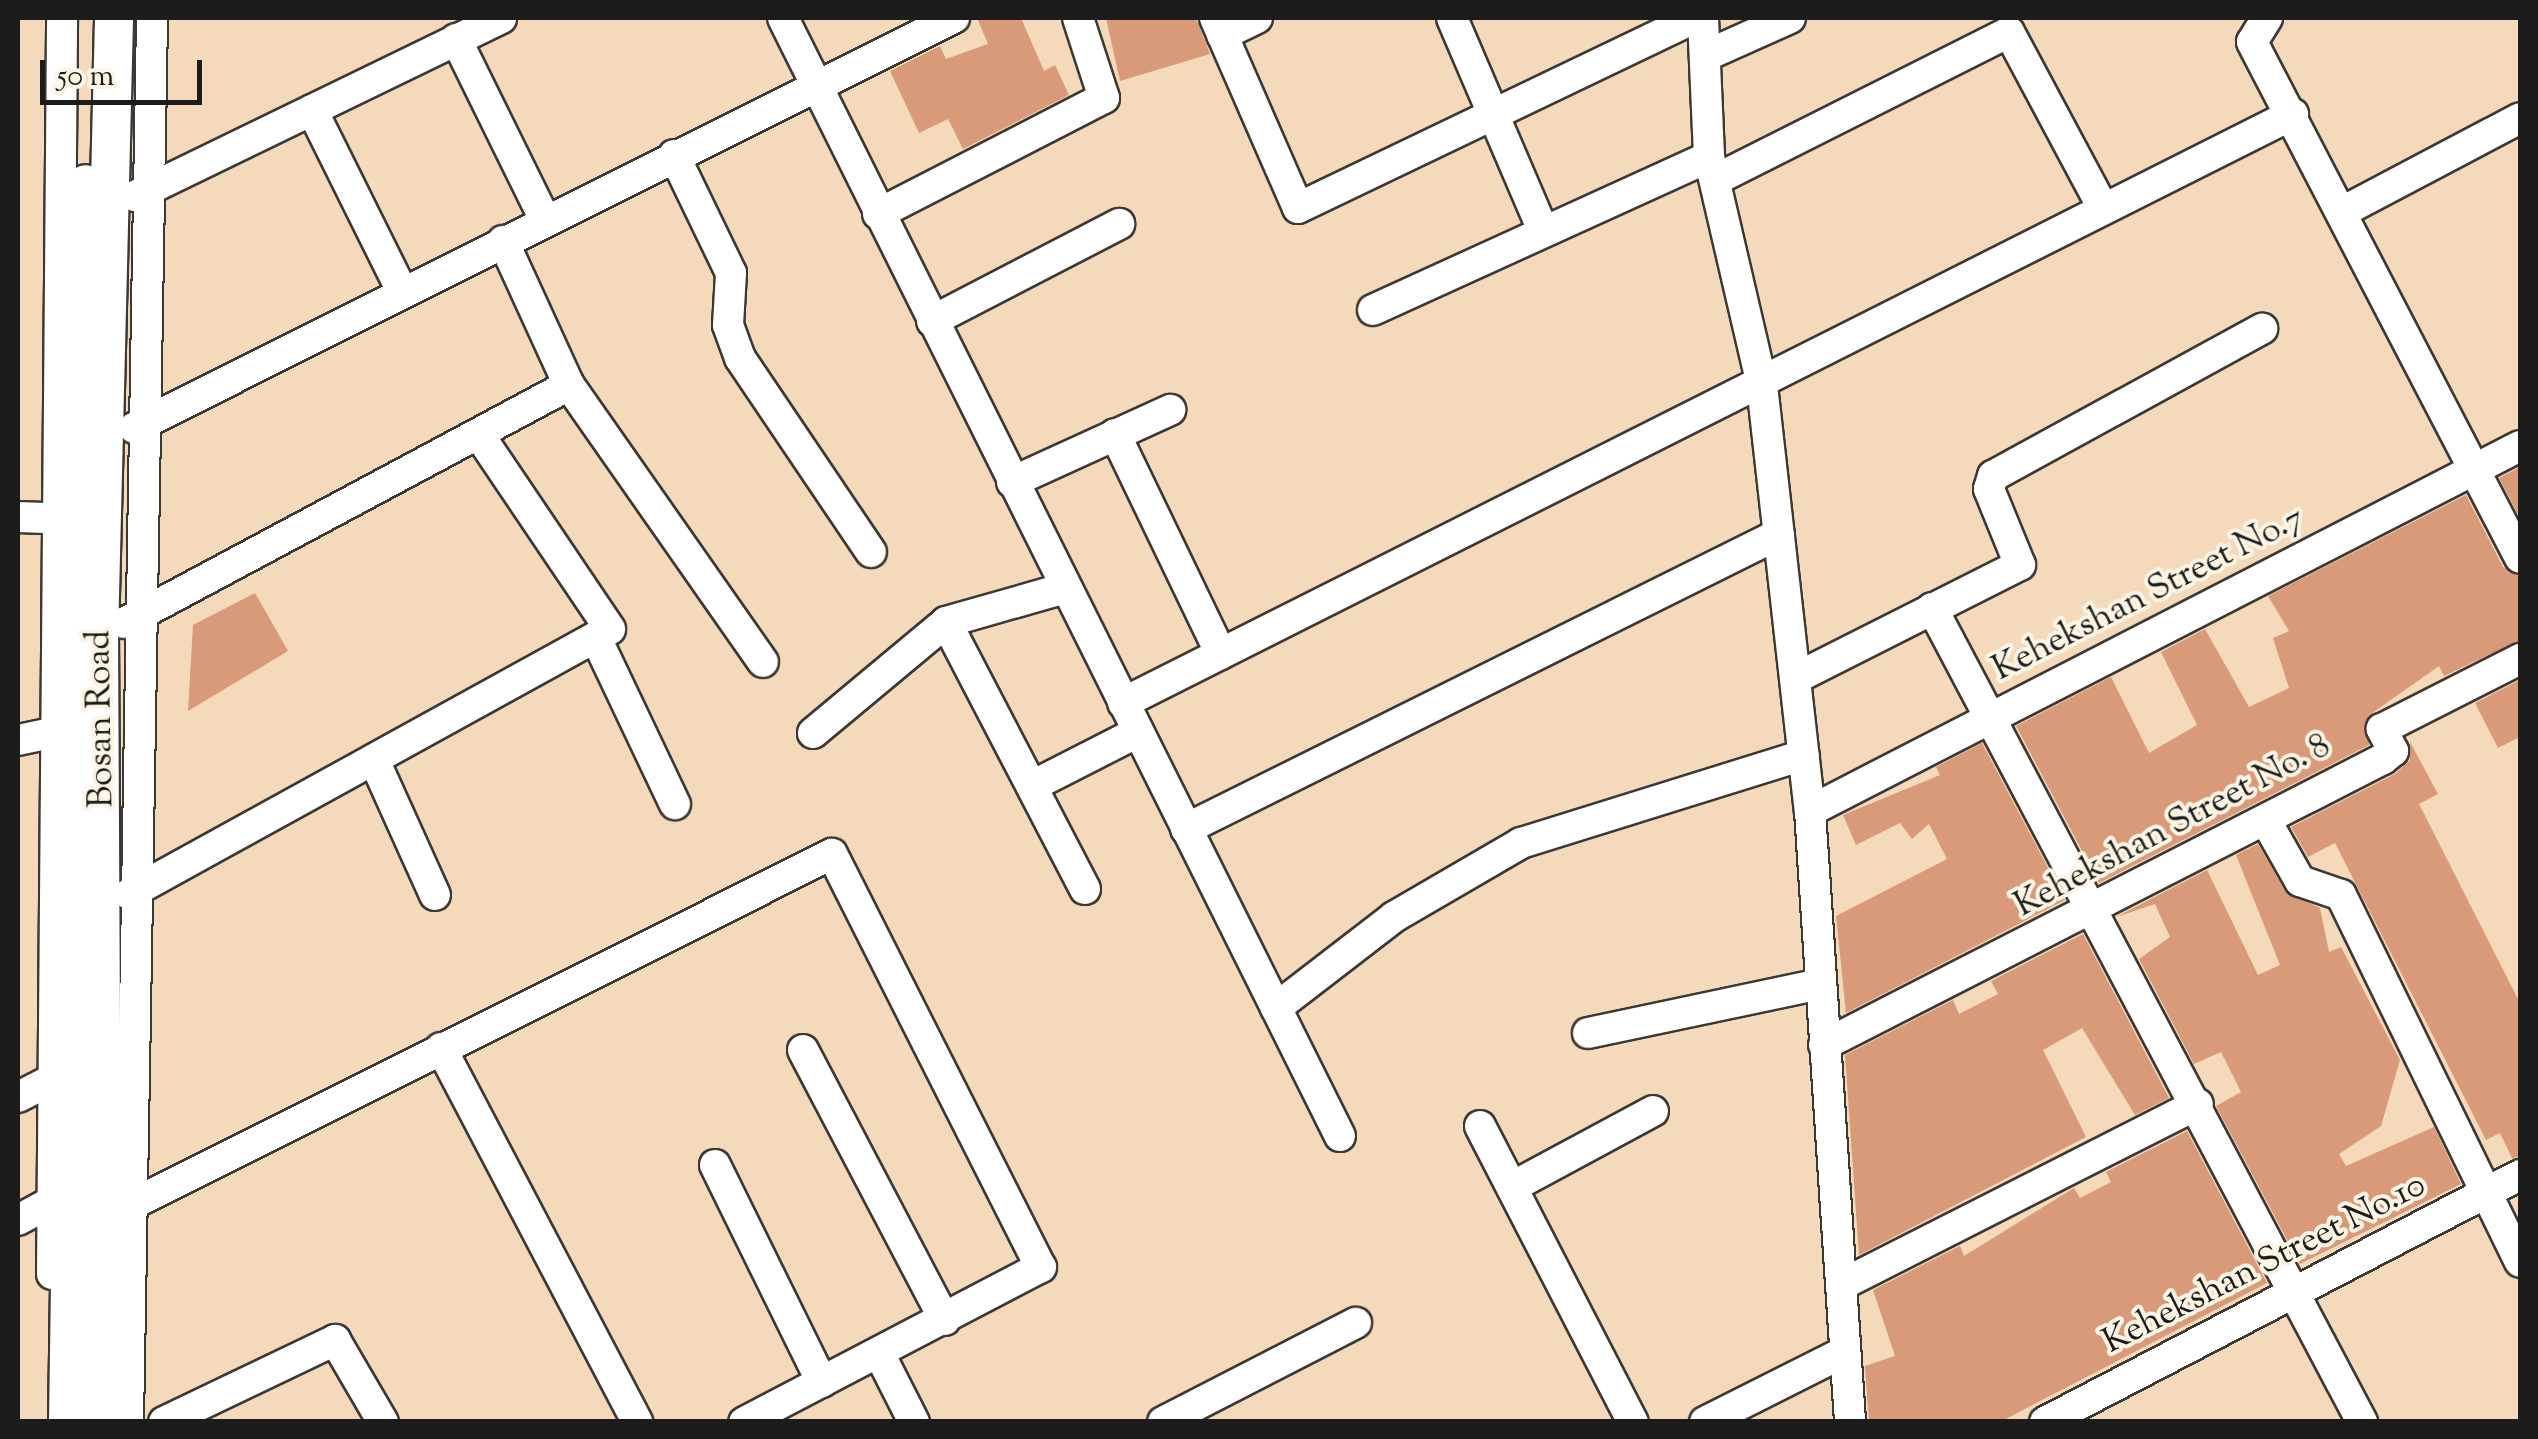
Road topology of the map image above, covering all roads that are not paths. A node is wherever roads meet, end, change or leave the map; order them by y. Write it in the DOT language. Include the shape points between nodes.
graph roads {
  1 [pos="62,18"];
  2 [pos="88,18"];
  3 [pos="114,18"];
  4 [pos="152,18"];
  5 [pos="500,18"];
  6 [pos="782,18"];
  7 [pos="954,18"];
  8 [pos="1078,18"];
  9 [pos="1257,18"];
  10 [pos="1452,18"];
  11 [pos="1694,18"];
  12 [pos="1703,18"];
  13 [pos="1790,18"];
  14 [pos="2267,18"];
  15 [pos="1218,26"];
  16 [pos="456,39"];
  17 [pos="1704,56"];
  18 [pos="814,86"];
  19 [pos="312,110"];
  20 [pos="2292,114"];
  21 [pos="2520,118"];
  22 [pos="1494,121"];
  23 [pos="674,155"];
  24 [pos="1712,168"];
  25 [pos="150,189"];
  26 [pos="2102,206"];
  27 [pos="110,208"];
  28 [pos="2342,212"];
  29 [pos="878,214"];
  30 [pos="545,220"];
  31 [pos="1120,224"];
  32 [pos="1544,230"];
  33 [pos="503,240"];
  34 [pos="402,291"];
  35 [pos="1373,310"];
  36 [pos="932,321"];
  37 [pos="2262,329"];
  38 [pos="569,385"];
  39 [pos="1762,385"];
  40 [pos="1170,410"];
  41 [pos="147,422"];
  42 [pos="1115,434"];
  43 [pos="481,438"];
  44 [pos="109,440"];
  45 [pos="2520,446"];
  46 [pos="2475,470"];
  47 [pos="1012,482"];
  48 [pos="18,517"];
  49 [pos="66,519"];
  50 [pos="1779,534"];
  51 [pos="871,552"];
  52 [pos="2520,558"];
  53 [pos="1065,588"];
  54 [pos="1932,608"];
  55 [pos="135,617"];
  56 [pos="946,622"];
  57 [pos="100,637"];
  58 [pos="596,638"];
  59 [pos="1221,654"];
  60 [pos="2520,659"];
  61 [pos="763,662"];
  62 [pos="1796,678"];
  63 [pos="1123,703"];
  64 [pos="1992,718"];
  65 [pos="57,732"];
  66 [pos="1138,732"];
  67 [pos="813,733"];
  68 [pos="18,740"];
  69 [pos="1804,756"];
  70 [pos="374,760"];
  71 [pos="1032,786"];
  72 [pos="675,804"];
  73 [pos="1810,811"];
  74 [pos="2266,821"];
  75 [pos="1186,829"];
  76 [pos="141,887"];
  77 [pos="1085,889"];
  78 [pos="436,895"];
  79 [pos="104,908"];
  80 [pos="2098,910"];
  81 [pos="1820,984"];
  82 [pos="1276,1008"];
  83 [pos="1588,1033"];
  84 [pos="1824,1044"];
  85 [pos="441,1048"];
  86 [pos="803,1050"];
  87 [pos="76,1067"];
  88 [pos="18,1096"];
  89 [pos="2198,1104"];
  90 [pos="1653,1111"];
  91 [pos="1480,1126"];
  92 [pos="1340,1136"];
  93 [pos="715,1165"];
  94 [pos="2520,1174"];
  95 [pos="1512,1187"];
  96 [pos="2485,1193"];
  97 [pos="62,1196"];
  98 [pos="118,1212"];
  99 [pos="18,1220"];
  100 [pos="2520,1262"];
  101 [pos="1841,1285"];
  102 [pos="2295,1290"];
  103 [pos="945,1320"];
  104 [pos="1356,1323"];
  105 [pos="1844,1352"];
  106 [pos="879,1353"];
  107 [pos="822,1382"];
  108 [pos="52,1422"];
  109 [pos="68,1422"];
  110 [pos="103,1422"];
  111 [pos="128,1422"];
  112 [pos="164,1422"];
  113 [pos="383,1422"];
  114 [pos="637,1422"];
  115 [pos="744,1422"];
  116 [pos="914,1422"];
  117 [pos="1163,1422"];
  118 [pos="1633,1422"];
  119 [pos="1704,1422"];
  120 [pos="1850,1422"];
  121 [pos="2045,1422"];
  122 [pos="2362,1422"];
  1 -- 49 [label="street"];
  2 -- 49 [label="main road, Bosan Road"];
  3 -- 27 [label="main road, Bosan Road"];
  4 -- 25 [label="street"];
  5 -- 16 [label="street"];
  6 -- 18 [label="street"];
  7 -- 18 [label="street"];
  8 -- 29 [label="street" via="1108,94"];
  9 -- 15 [label="street"];
  10 -- 22 [label="street"];
  11 -- 22 [label="street"];
  12 -- 17 [label="street"];
  13 -- 17 [label="street"];
  14 -- 20 [label="street" via="2252,42"];
  15 -- 22 [label="street" via="1298,208"];
  16 -- 19 [label="street"];
  16 -- 30 [label="street"];
  17 -- 24 [label="street"];
  18 -- 23 [label="street"];
  18 -- 29 [label="street"];
  19 -- 25 [label="street"];
  19 -- 34 [label="street"];
  20 -- 26 [label="street"];
  20 -- 28 [label="street"];
  21 -- 28 [label="street"];
  22 -- 32 [label="street"];
  23 -- 30 [label="street"];
  23 -- 51 [label="street" via="731,273 728,325 740,358"];
  24 -- 26 [label="street" via="2009,32"];
  24 -- 32 [label="street"];
  24 -- 39 [label="street"];
  25 -- 27 [label="street"];
  25 -- 41 [label="street"];
  26 -- 39 [label="street"];
  27 -- 44 [label="main road, Bosan Road"];
  28 -- 46 [label="street"];
  29 -- 36 [label="street"];
  30 -- 33 [label="street"];
  31 -- 36 [label="street"];
  32 -- 35 [label="street"];
  33 -- 34 [label="street"];
  33 -- 38 [label="street"];
  34 -- 41 [label="street"];
  36 -- 47 [label="street"];
  37 -- 54 [label="street" via="2000,470 1989,489 2024,560"];
  38 -- 43 [label="street"];
  38 -- 61 [label="street"];
  39 -- 50 [label="street"];
  39 -- 59 [label="street"];
  40 -- 42 [label="street"];
  41 -- 44 [label="street"];
  41 -- 55 [label="street"];
  42 -- 47 [label="street"];
  42 -- 59 [label="street"];
  43 -- 55 [label="street"];
  43 -- 58 [label="street" via="608,619"];
  44 -- 57 [label="main road, Bosan Road"];
  45 -- 46 [label="street, Kehekshan Street No.7"];
  46 -- 52 [label="street"];
  46 -- 64 [label="street, Kehekshan Street No.7"];
  47 -- 53 [label="street"];
  48 -- 49 [label="street"];
  49 -- 65 [label="street"];
  49 -- 87 [label="main road, Bosan Road"];
  50 -- 62 [label="street"];
  50 -- 75 [label="street"];
  53 -- 56 [label="street"];
  53 -- 63 [label="street"];
  54 -- 62 [label="street"];
  54 -- 64 [label="street"];
  55 -- 57 [label="street"];
  55 -- 76 [label="street"];
  56 -- 67 [label="street"];
  56 -- 71 [label="street"];
  57 -- 79 [label="main road, Bosan Road"];
  58 -- 70 [label="street"];
  58 -- 72 [label="street"];
  59 -- 63 [label="street"];
  60 -- 74 [label="street, Kehekshan Street No. 8" via="2382,729 2392,751 2383,759"];
  62 -- 69 [label="street"];
  63 -- 66 [label="street"];
  64 -- 73 [label="street, Kehekshan Street No.7"];
  64 -- 80 [label="street"];
  65 -- 68 [label="street"];
  65 -- 87 [label="street"];
  66 -- 71 [label="street"];
  66 -- 75 [label="street"];
  69 -- 73 [label="street"];
  69 -- 82 [label="street" via="1656,794 1521,843 1394,917"];
  70 -- 76 [label="street"];
  70 -- 78 [label="street"];
  71 -- 77 [label="street"];
  73 -- 81 [label="street"];
  74 -- 80 [label="street, Kehekshan Street No. 8"];
  74 -- 96 [label="street" via="2300,881 2341,895"];
  75 -- 82 [label="street"];
  76 -- 79 [label="street"];
  76 -- 98 [label="street"];
  79 -- 87 [label="main road, Bosan Road"];
  80 -- 84 [label="street, Kehekshan Street No. 8"];
  80 -- 89 [label="street"];
  81 -- 83 [label="street"];
  81 -- 84 [label="street"];
  82 -- 92 [label="street"];
  84 -- 101 [label="street"];
  85 -- 98 [label="street"];
  85 -- 103 [label="street" via="832,854 1040,1257 1034,1274"];
  85 -- 114 [label="street"];
  86 -- 103 [label="street"];
  87 -- 88 [label="street"];
  87 -- 97 [label="main road, Bosan Road"];
  87 -- 98 [label="main road, Bosan Road"];
  89 -- 101 [label="street"];
  89 -- 102 [label="street"];
  90 -- 95 [label="street"];
  91 -- 95 [label="street"];
  93 -- 107 [label="street"];
  94 -- 96 [label="street, Kehekshan Street No.10"];
  95 -- 118 [label="street"];
  96 -- 100 [label="street"];
  96 -- 102 [label="street, Kehekshan Street No.10"];
  97 -- 99 [label="street"];
  97 -- 108 [label="street"];
  97 -- 109 [label="main road, Bosan Road"];
  98 -- 110 [label="main road, Bosan Road"];
  98 -- 111 [label="street"];
  101 -- 105 [label="street"];
  102 -- 121 [label="street, Kehekshan Street No.10"];
  102 -- 122 [label="street"];
  103 -- 106 [label="street"];
  104 -- 117 [label="street"];
  105 -- 119 [label="street"];
  105 -- 120 [label="street"];
  106 -- 107 [label="street"];
  106 -- 116 [label="street"];
  107 -- 115 [label="street"];
  112 -- 113 [label="street" via="335,1340"];
}
